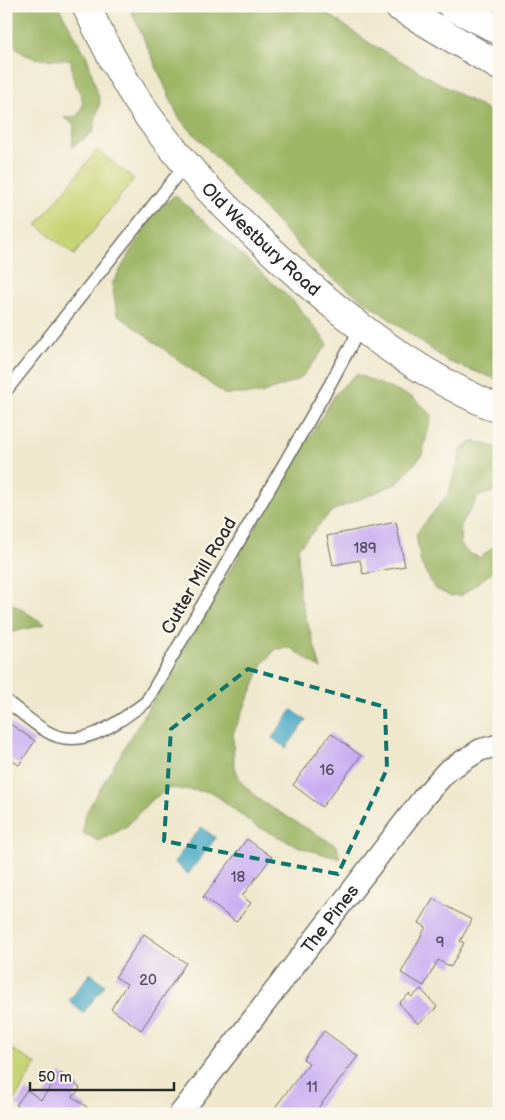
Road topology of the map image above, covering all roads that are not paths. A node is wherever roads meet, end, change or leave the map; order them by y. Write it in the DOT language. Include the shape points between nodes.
graph roads {
  1 [pos="86,6"];
  2 [pos="398,6"];
  3 [pos="452,6"];
  4 [pos="499,30"];
  5 [pos="499,66"];
  6 [pos="186,165"];
  7 [pos="361,327"];
  8 [pos="6,391"];
  9 [pos="499,409"];
  10 [pos="6,701"];
  11 [pos="499,745"];
  12 [pos="180,1114"];
  1 -- 6 [label="main road, Old Westbury Road" via="131,91"];
  2 -- 5 [label="main road"];
  3 -- 4 [label="main road"];
  6 -- 7 [label="main road, Old Westbury Road" via="275,254"];
  6 -- 8 [label="lane"];
  7 -- 9 [label="main road, Old Westbury Road" via="423,371"];
  7 -- 10 [label="lane, Cutter Mill Road" via="146,702 97,734 75,739 60,738 46,731"];
  11 -- 12 [label="street, The Pines" via="480,750 447,771 423,798"];
}
